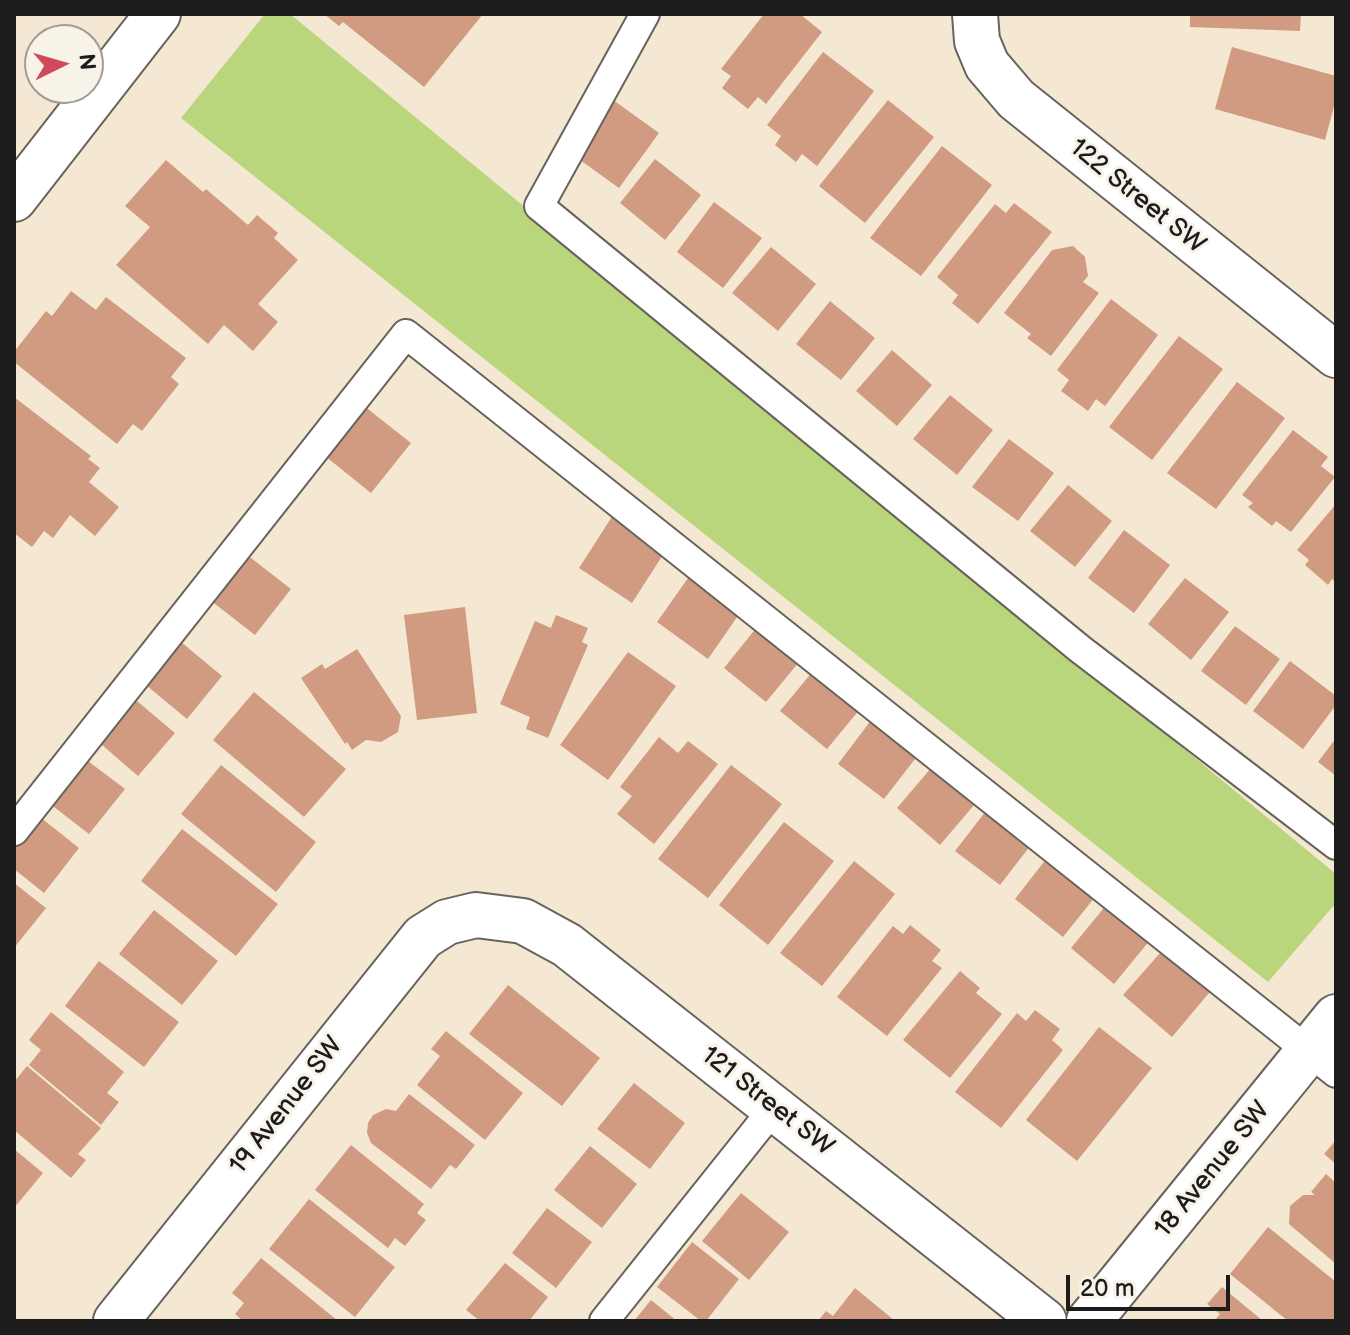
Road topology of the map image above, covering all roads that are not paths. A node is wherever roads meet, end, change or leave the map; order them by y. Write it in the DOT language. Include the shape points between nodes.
graph roads {
  1 [pos="158,14"];
  2 [pos="645,14"];
  3 [pos="975,14"];
  4 [pos="14,199"];
  5 [pos="1336,355"];
  6 [pos="14,831"];
  7 [pos="1336,845"];
  8 [pos="476,915"];
  9 [pos="1336,1017"];
  10 [pos="1323,1062"];
  11 [pos="774,1108"];
  12 [pos="116,1321"];
  13 [pos="604,1321"];
  14 [pos="1044,1321"];
  15 [pos="1089,1321"];
  1 -- 4 [label="street"];
  2 -- 7 [label="lane" via="539,206 1080,649"];
  3 -- 5 [label="street, 122 Street SW" via="977,41 987,65 1016,99"];
  6 -- 10 [label="lane" via="406,334"];
  8 -- 11 [label="street, 121 Street SW" via="523,921 567,945"];
  8 -- 12 [label="street, 19 Avenue SW" via="447,922 423,937"];
  9 -- 10 [label="street, 18 Avenue SW"];
  10 -- 15 [label="street, 18 Avenue SW"];
  11 -- 13 [label="lane"];
  11 -- 14 [label="street, 121 Street SW"];
}
